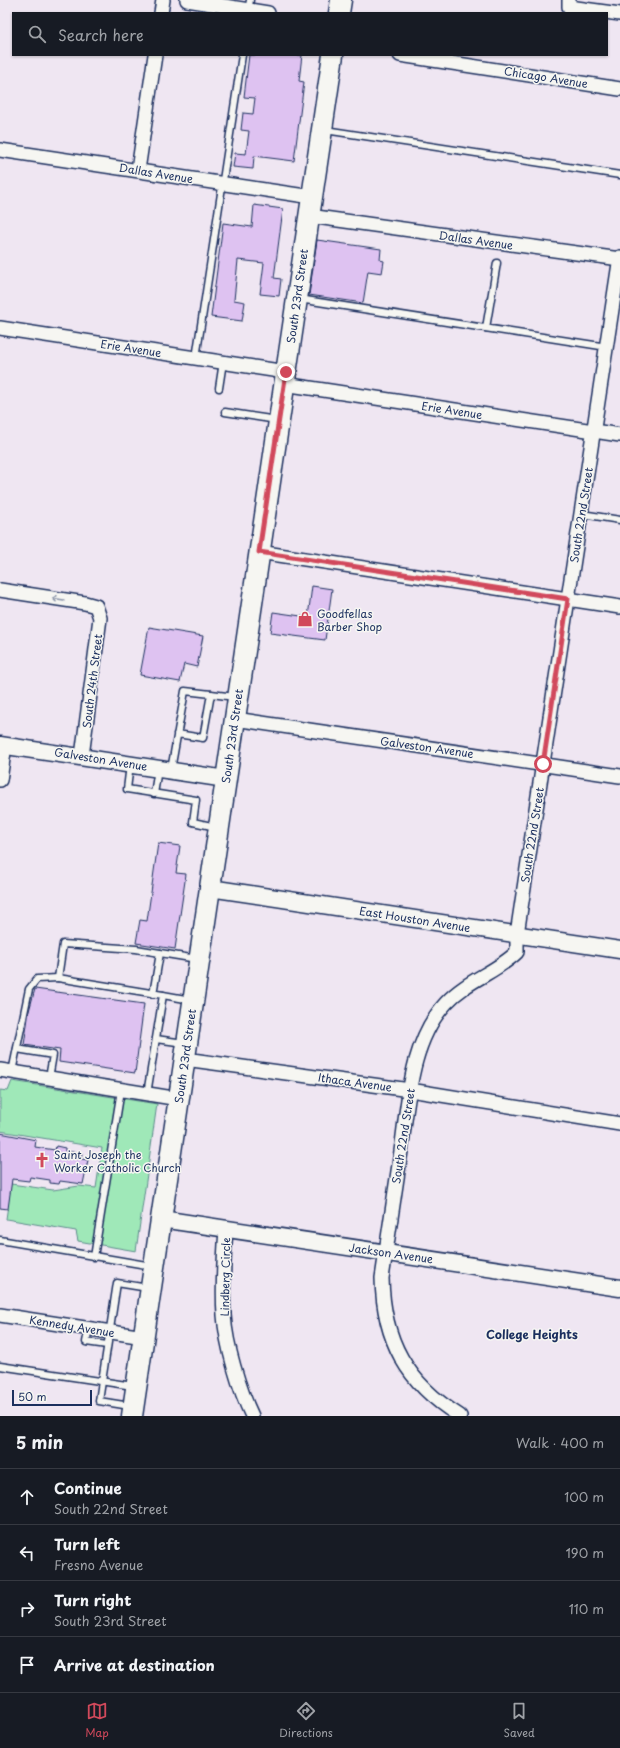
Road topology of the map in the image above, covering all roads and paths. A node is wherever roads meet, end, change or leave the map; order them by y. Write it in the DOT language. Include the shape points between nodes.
graph roads {
  1 [pos="163,0"];
  2 [pos="187,0"];
  3 [pos="341,0"];
  4 [pos="569,3"];
  5 [pos="249,8"];
  6 [pos="161,12"];
  7 [pos="264,12"];
  8 [pos="339,12"];
  9 [pos="620,14"];
  10 [pos="155,56"];
  11 [pos="242,56"];
  12 [pos="333,56"];
  13 [pos="406,56"];
  14 [pos="620,89"];
  15 [pos="322,130"];
  16 [pos="0,150"];
  17 [pos="138,170"];
  18 [pos="620,176"];
  19 [pos="223,183"];
  20 [pos="312,197"];
  21 [pos="309,216"];
  22 [pos="620,258"];
  23 [pos="497,263"];
  24 [pos="297,298"];
  25 [pos="0,328"];
  26 [pos="486,328"];
  27 [pos="607,347"];
  28 [pos="196,358"];
  29 [pos="223,362"];
  30 [pos="285,378"];
  31 [pos="219,388"];
  32 [pos="225,412"];
  33 [pos="279,420"];
  34 [pos="595,431"];
  35 [pos="620,435"];
  36 [pos="582,514"];
  37 [pos="620,520"];
  38 [pos="259,552"];
  39 [pos="0,590"];
  40 [pos="568,599"];
  41 [pos="620,607"];
  42 [pos="211,694"];
  43 [pos="238,697"];
  44 [pos="235,719"];
  45 [pos="177,734"];
  46 [pos="3,745"];
  47 [pos="82,756"];
  48 [pos="130,764"];
  49 [pos="543,764"];
  50 [pos="164,769"];
  51 [pos="620,776"];
  52 [pos="226,779"];
  53 [pos="0,780"];
  54 [pos="154,794"];
  55 [pos="219,828"];
  56 [pos="210,888"];
  57 [pos="517,934"];
  58 [pos="620,950"];
  59 [pos="160,953"];
  60 [pos="199,960"];
  61 [pos="58,978"];
  62 [pos="153,994"];
  63 [pos="163,995"];
  64 [pos="194,1000"];
  65 [pos="156,1039"];
  66 [pos="16,1049"];
  67 [pos="186,1051"];
  68 [pos="6,1071"];
  69 [pos="49,1078"];
  70 [pos="121,1090"];
  71 [pos="410,1090"];
  72 [pos="147,1094"];
  73 [pos="179,1099"];
  74 [pos="620,1124"];
  75 [pos="161,1219"];
  76 [pos="226,1229"];
  77 [pos="0,1240"];
  78 [pos="386,1252"];
  79 [pos="94,1257"];
  80 [pos="154,1266"];
  81 [pos="151,1288"];
  82 [pos="620,1288"];
  83 [pos="0,1315"];
  84 [pos="89,1328"];
  85 [pos="109,1332"];
  86 [pos="144,1337"];
  87 [pos="107,1346"];
  88 [pos="0,1366"];
  89 [pos="102,1382"];
  90 [pos="134,1403"];
  91 [pos="252,1416"];
  92 [pos="460,1416"];
  1 -- 6 [label="street"];
  2 -- 5 [label="street"];
  3 -- 8 [label="main road"];
  4 -- 9 [label="street"];
  5 -- 7 [label="street"];
  10 -- 17 [label="street"];
  11 -- 19 [label="lane"];
  12 -- 15 [label="main road, South 23rd Street"];
  13 -- 14 [label="street, Chicago Avenue"];
  15 -- 18 [label="lane"];
  15 -- 20 [label="main road, South 23rd Street"];
  16 -- 17 [label="street, Dallas Avenue"];
  17 -- 19 [label="street, Dallas Avenue"];
  19 -- 20 [label="street, Dallas Avenue"];
  19 -- 28 [label="lane"];
  20 -- 21 [label="main road, South 23rd Street"];
  21 -- 22 [label="street, Dallas Avenue"];
  21 -- 24 [label="main road, South 23rd Street"];
  22 -- 27 [label="street, South 22nd Street"];
  23 -- 26 [label="lane"];
  24 -- 26 [label="lane"];
  24 -- 30 [label="main road, South 23rd Street"];
  25 -- 28 [label="street, Erie Avenue"];
  26 -- 27 [label="lane"];
  27 -- 34 [label="street, South 22nd Street"];
  28 -- 29 [label="street, Erie Avenue"];
  29 -- 30 [label="street, Erie Avenue"];
  29 -- 31 [label="lane"];
  30 -- 33 [label="main road, South 23rd Street"];
  30 -- 34 [label="street, Erie Avenue"];
  32 -- 33 [label="lane"];
  33 -- 38 [label="main road, South 23rd Street"];
  34 -- 35 [label="street, Erie Avenue"];
  34 -- 36 [label="street, South 22nd Street"];
  36 -- 37 [label="lane"];
  36 -- 40 [label="street, South 22nd Street"];
  38 -- 40 [label="street"];
  38 -- 43 [label="main road, South 23rd Street"];
  47 -- 39 [label="street, South 24th Street, one-way" via="100,618 96,606"];
  40 -- 41 [label="street"];
  40 -- 49 [label="street, South 22nd Street"];
  42 -- 43 [label="lane"];
  42 -- 45 [label="lane" via="185,691"];
  42 -- 45 [label="lane" via="203,738"];
  43 -- 44 [label="main road, South 23rd Street"];
  44 -- 49 [label="street, Galveston Avenue"];
  44 -- 52 [label="main road, South 23rd Street"];
  45 -- 50 [label="lane"];
  46 -- 47 [label="street, Galveston Avenue"];
  46 -- 53 [label="street"];
  47 -- 48 [label="street, Galveston Avenue"];
  48 -- 50 [label="street, Galveston Avenue"];
  48 -- 54 [label="lane" via="127,789"];
  49 -- 51 [label="street, Galveston Avenue"];
  49 -- 57 [label="street, South 22nd Street"];
  50 -- 52 [label="street, Galveston Avenue"];
  50 -- 54 [label="lane"];
  52 -- 55 [label="main road, South 23rd Street"];
  54 -- 55 [label="lane" via="196,800 193,822"];
  55 -- 56 [label="main road, South 23rd Street"];
  56 -- 57 [label="street, East Houston Avenue"];
  56 -- 60 [label="main road, South 23rd Street"];
  57 -- 58 [label="street, East Houston Avenue"];
  57 -- 71 [label="street, South 22nd Street" via="517,952 458,991 435,1018 424,1038"];
  59 -- 60 [label="lane"];
  59 -- 61 [label="lane" via="63,944"];
  59 -- 62 [label="lane"];
  60 -- 64 [label="main road, South 23rd Street"];
  61 -- 62 [label="lane"];
  61 -- 66 [label="lane" via="37,979 29,989"];
  62 -- 63 [label="lane"];
  63 -- 64 [label="lane"];
  63 -- 65 [label="lane"];
  64 -- 67 [label="main road, South 23rd Street"];
  65 -- 67 [label="lane"];
  65 -- 72 [label="lane"];
  66 -- 68 [label="lane"];
  66 -- 69 [label="lane" via="53,1055"];
  67 -- 71 [label="street, Ithaca Avenue"];
  67 -- 73 [label="main road, South 23rd Street"];
  68 -- 69 [label="street"];
  69 -- 70 [label="street"];
  70 -- 72 [label="street"];
  70 -- 79 [label="lane"];
  71 -- 74 [label="street, Ithaca Avenue"];
  71 -- 78 [label="street, South 22nd Street"];
  72 -- 73 [label="street"];
  73 -- 75 [label="main road, South 23rd Street"];
  75 -- 76 [label="street, Jackson Avenue"];
  75 -- 80 [label="main road, South 23rd Street"];
  76 -- 78 [label="street, Jackson Avenue"];
  76 -- 91 [label="street, Lindberg Circle" via="224,1316 233,1364"];
  77 -- 79 [label="lane"];
  78 -- 82 [label="street, Jackson Avenue"];
  78 -- 92 [label="street, South 22nd Street" via="382,1278 383,1299 386,1321 394,1346 408,1371 427,1392"];
  79 -- 80 [label="lane"];
  80 -- 81 [label="main road, South 23rd Street"];
  81 -- 85 [label="lane" via="117,1283"];
  81 -- 86 [label="main road, South 23rd Street"];
  83 -- 84 [label="street, Kennedy Avenue"];
  84 -- 85 [label="street, Kennedy Avenue"];
  84 -- 87 [label="lane" via="86,1342"];
  85 -- 86 [label="street, Kennedy Avenue"];
  85 -- 87 [label="lane"];
  86 -- 90 [label="main road, South 23rd Street"];
  87 -- 89 [label="lane"];
  88 -- 89 [label="lane"];
  89 -- 90 [label="lane"];
  89 -- 90 [label="lane" via="99,1401"];
}
